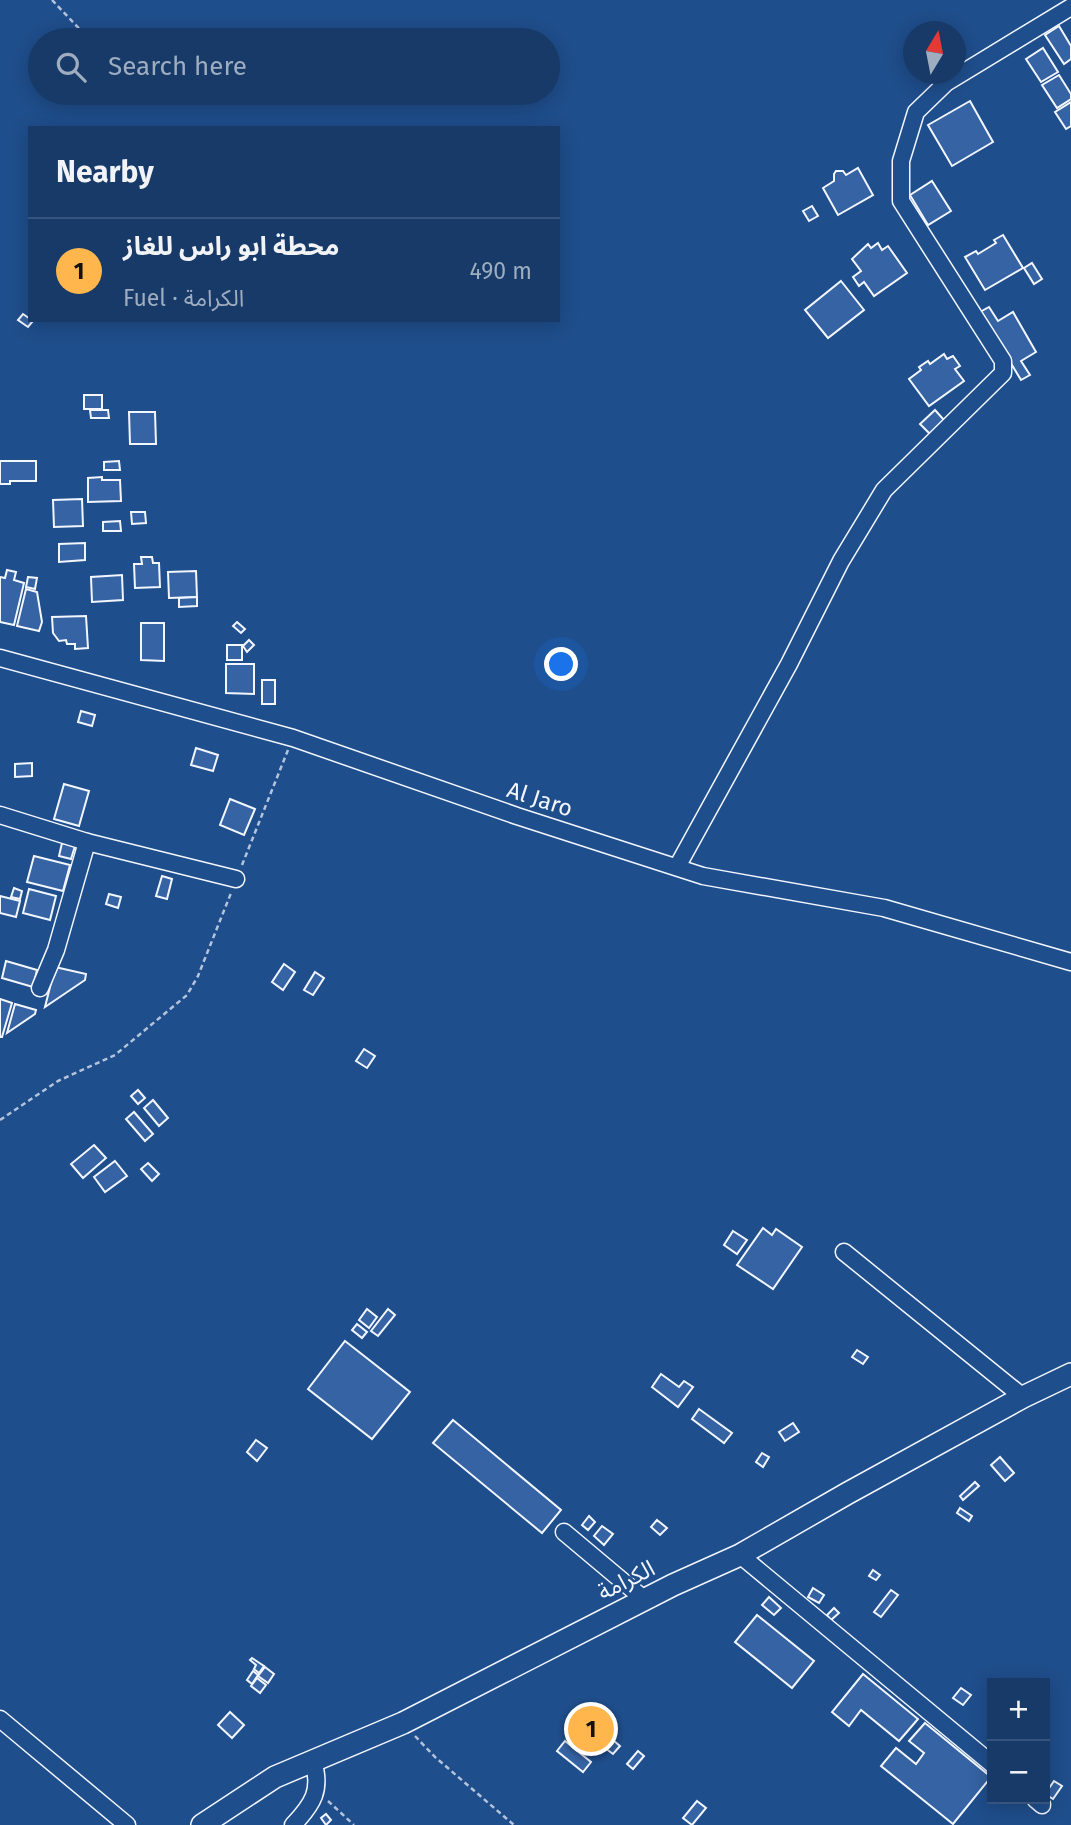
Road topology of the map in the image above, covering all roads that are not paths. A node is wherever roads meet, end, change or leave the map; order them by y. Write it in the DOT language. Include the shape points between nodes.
graph roads {
  1 [pos="1071,7"];
  2 [pos="0,658"];
  3 [pos="1,821"];
  4 [pos="87,842"];
  5 [pos="677,867"];
  6 [pos="236,879"];
  7 [pos="1071,962"];
  8 [pos="40,988"];
  9 [pos="844,1252"];
  10 [pos="1071,1374"];
  11 [pos="1024,1397"];
  12 [pos="564,1532"];
  13 [pos="740,1555"];
  14 [pos="645,1600"];
  15 [pos="0,1719"];
  16 [pos="987,1760"];
  17 [pos="313,1761"];
  18 [pos="127,1825"];
  19 [pos="202,1825"];
  20 [pos="293,1825"];
  1 -- 5 [label="street" via="946,83 916,112 901,161 901,201 1003,361 1003,373 884,490 841,561"];
  2 -- 5 [label="street, Al Jaro" via="293,738"];
  3 -- 4 [label="street"];
  4 -- 6 [label="street"];
  4 -- 8 [label="street" via="56,950"];
  5 -- 7 [label="street, Al Jaro" via="703,876 884,908"];
  9 -- 11 [label="street"];
  10 -- 11 [label="main road, الكرامة"];
  11 -- 13 [label="main road, الكرامة"];
  12 -- 14 [label="street"];
  13 -- 14 [label="main road, الكرامة"];
  13 -- 16 [label="street"];
  14 -- 17 [label="main road, الكرامة" via="403,1723"];
  15 -- 18 [label="street"];
  17 -- 19 [label="main road, الكرامة" via="275,1777"];
  17 -- 20 [label="street" via="318,1788"];
}
